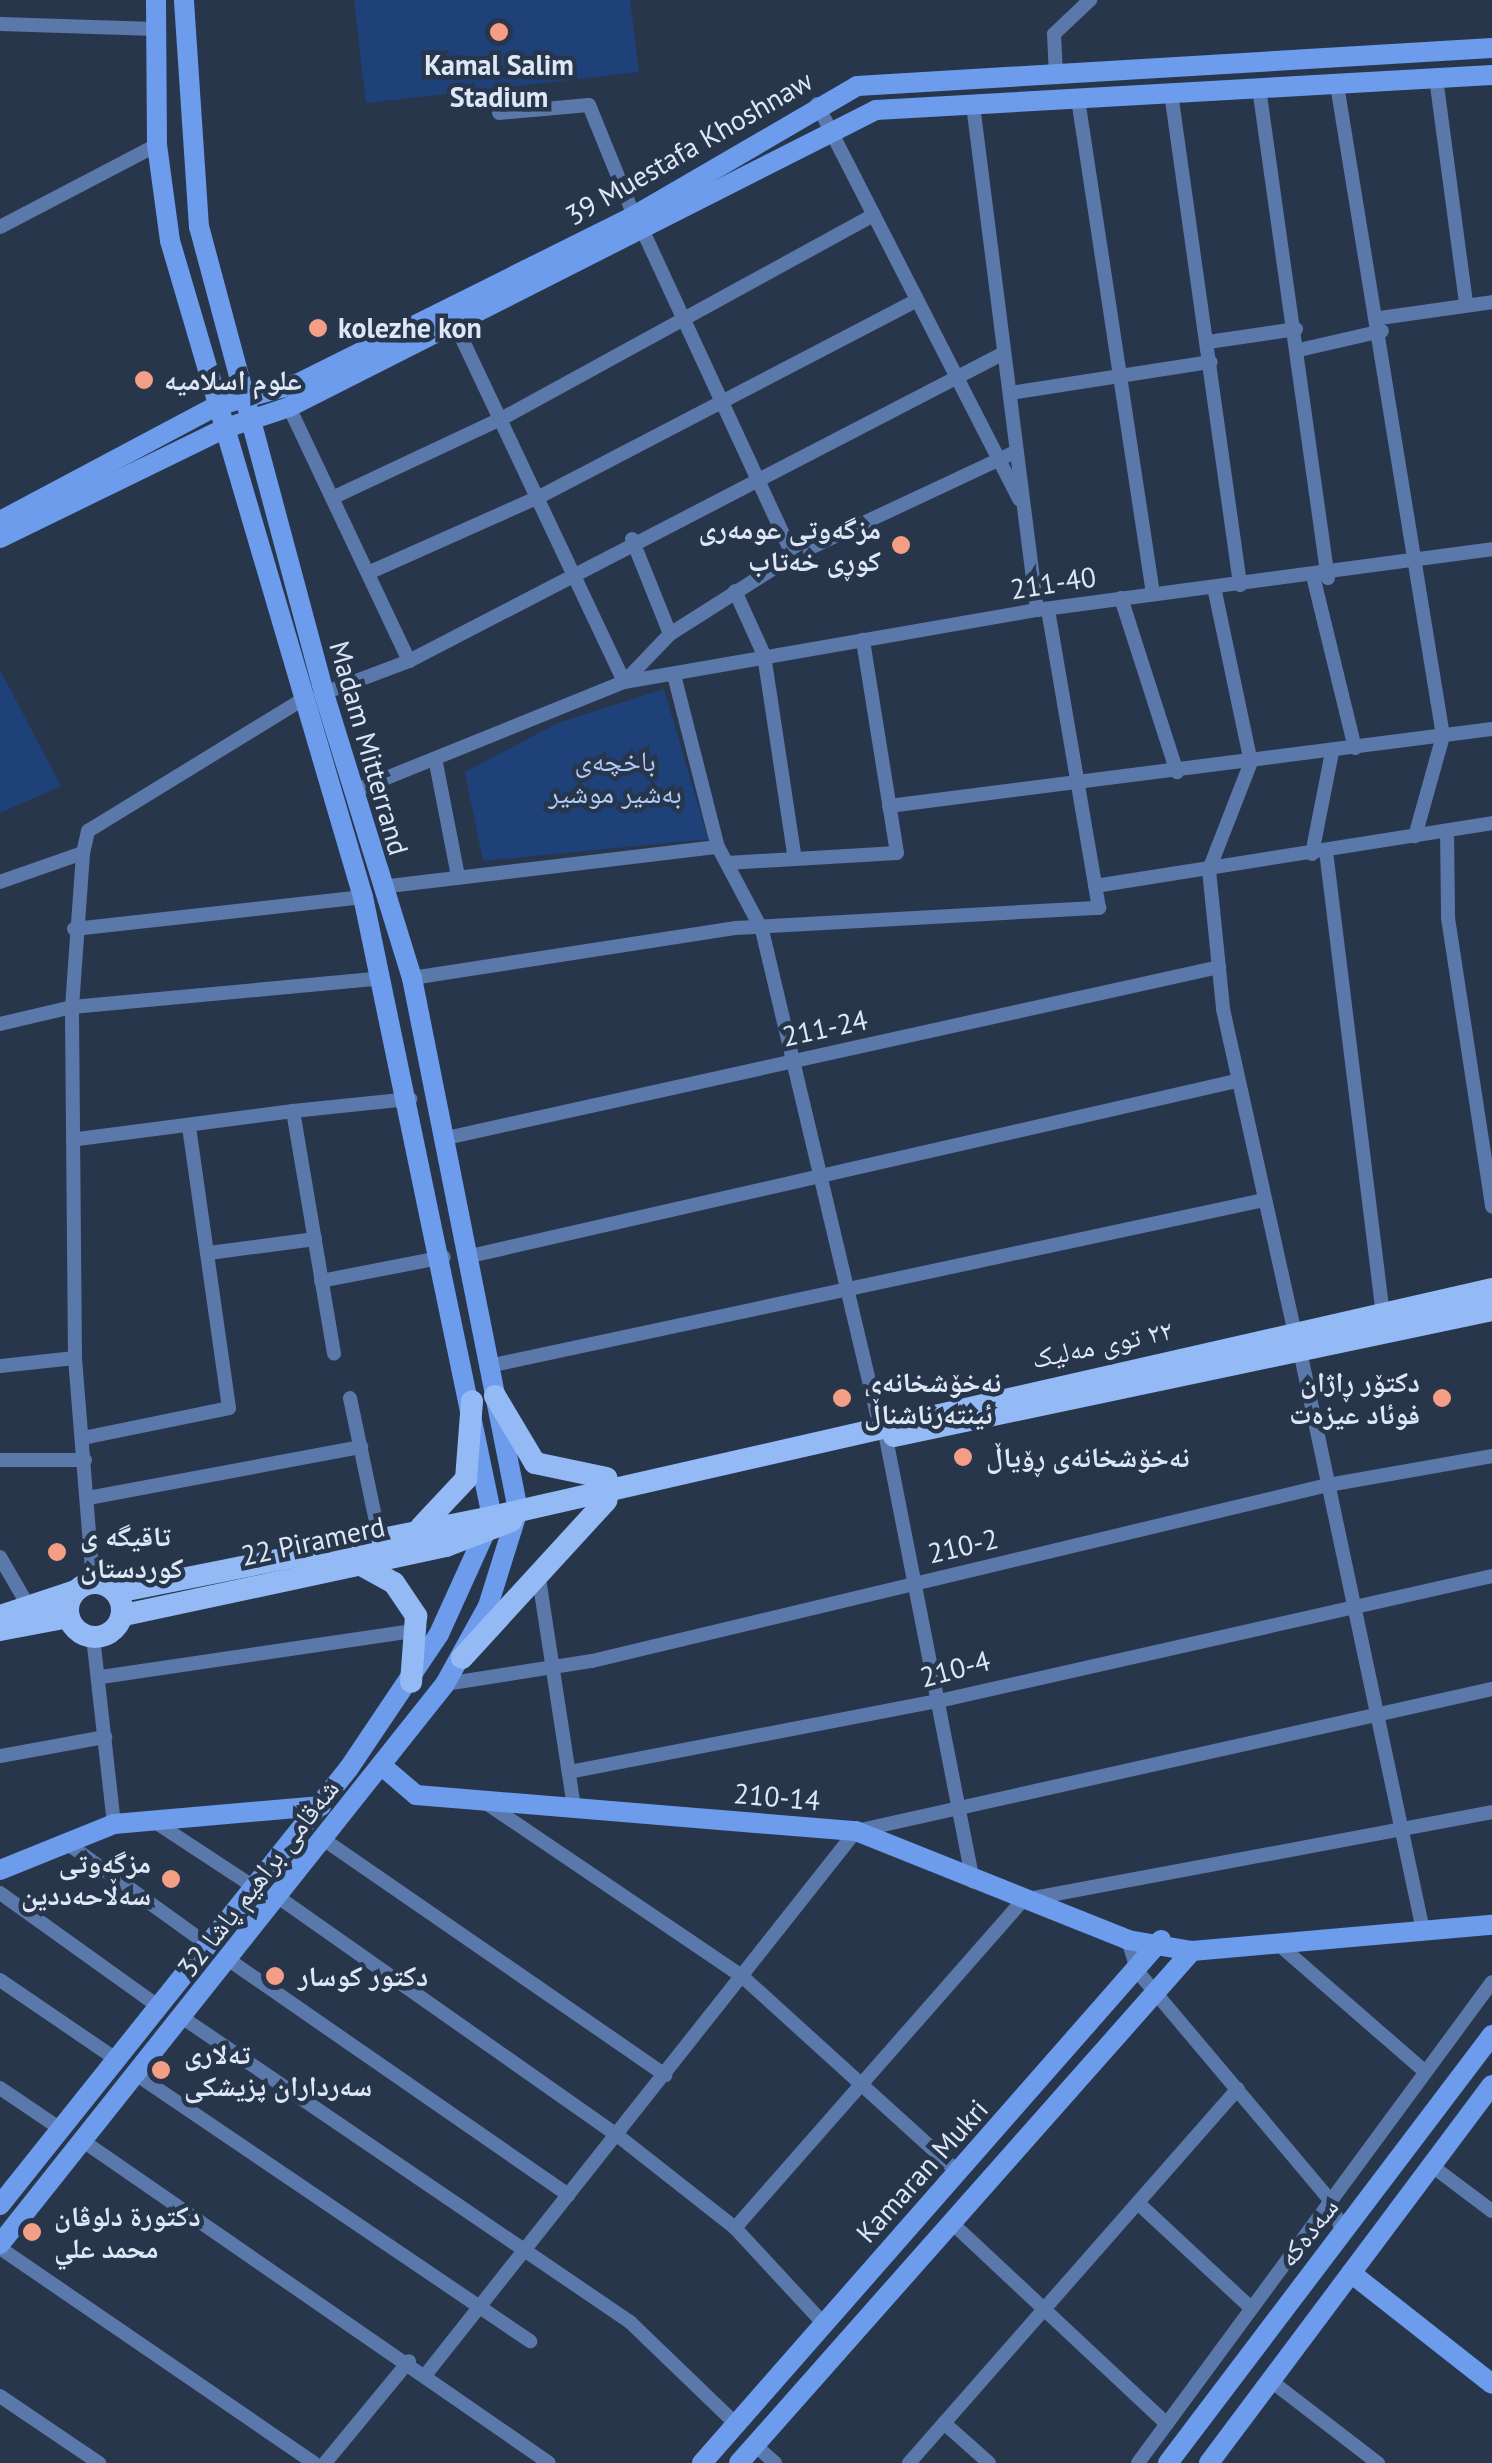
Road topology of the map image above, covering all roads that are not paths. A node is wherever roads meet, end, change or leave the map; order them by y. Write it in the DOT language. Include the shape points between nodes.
graph roads {
  1 [pos="156,0"];
  2 [pos="184,0"];
  3 [pos="1090,0"];
  4 [pos="0,24"];
  5 [pos="156,28"];
  6 [pos="1492,48"];
  7 [pos="1492,75"];
  8 [pos="1056,76"];
  9 [pos="1436,78"];
  10 [pos="1337,84"];
  11 [pos="1259,88"];
  12 [pos="1171,93"];
  13 [pos="1078,98"];
  14 [pos="816,104"];
  15 [pos="973,105"];
  16 [pos="499,113"];
  17 [pos="828,126"];
  18 [pos="157,144"];
  19 [pos="874,216"];
  20 [pos="638,223"];
  21 [pos="0,227"];
  22 [pos="917,300"];
  23 [pos="1492,302"];
  24 [pos="1466,303"];
  25 [pos="455,324"];
  26 [pos="680,324"];
  27 [pos="1381,325"];
  28 [pos="1296,330"];
  29 [pos="1208,342"];
  30 [pos="1299,350"];
  31 [pos="1004,353"];
  32 [pos="1211,362"];
  33 [pos="1120,373"];
  34 [pos="956,377"];
  35 [pos="1010,394"];
  36 [pos="245,400"];
  37 [pos="718,402"];
  38 [pos="216,406"];
  39 [pos="290,407"];
  40 [pos="501,419"];
  41 [pos="251,421"];
  42 [pos="222,429"];
  43 [pos="1017,451"];
  44 [pos="998,459"];
  45 [pos="754,478"];
  46 [pos="539,497"];
  47 [pos="332,498"];
  48 [pos="1024,509"];
  49 [pos="0,521"];
  50 [pos="0,538"];
  51 [pos="632,540"];
  52 [pos="1492,549"];
  53 [pos="792,556"];
  54 [pos="1410,564"];
  55 [pos="368,572"];
  56 [pos="576,572"];
  57 [pos="1321,579"];
  58 [pos="1240,585"];
  59 [pos="1214,587"];
  60 [pos="735,591"];
  61 [pos="1152,594"];
  62 [pos="1121,598"];
  63 [pos="1043,609"];
  64 [pos="670,634"];
  65 [pos="863,640"];
  66 [pos="764,654"];
  67 [pos="409,662"];
  68 [pos="674,675"];
  69 [pos="624,682"];
  70 [pos="324,693"];
  71 [pos="300,702"];
  72 [pos="1492,729"];
  73 [pos="1442,736"];
  74 [pos="1355,748"];
  75 [pos="1332,752"];
  76 [pos="1251,762"];
  77 [pos="436,763"];
  78 [pos="1177,772"];
  79 [pos="1079,787"];
  80 [pos="354,791"];
  81 [pos="889,806"];
  82 [pos="1492,823"];
  83 [pos="1447,831"];
  84 [pos="1416,836"];
  85 [pos="718,847"];
  86 [pos="1319,852"];
  87 [pos="82,854"];
  88 [pos="794,859"];
  89 [pos="726,863"];
  90 [pos="1210,870"];
  91 [pos="458,876"];
  92 [pos="0,882"];
  93 [pos="1095,886"];
  94 [pos="372,892"];
  95 [pos="74,930"];
  96 [pos="762,930"];
  97 [pos="1219,967"];
  98 [pos="382,978"];
  99 [pos="412,978"];
  100 [pos="72,1008"];
  101 [pos="0,1024"];
  102 [pos="792,1060"];
  103 [pos="1232,1082"];
  104 [pos="410,1099"];
  105 [pos="292,1110"];
  106 [pos="189,1126"];
  107 [pos="78,1139"];
  108 [pos="442,1140"];
  109 [pos="818,1177"];
  110 [pos="1264,1200"];
  111 [pos="1492,1207"];
  112 [pos="315,1238"];
  113 [pos="209,1254"];
  114 [pos="455,1257"];
  115 [pos="321,1281"];
  116 [pos="1492,1289"];
  117 [pos="843,1291"];
  118 [pos="1492,1310"];
  119 [pos="1383,1314"];
  120 [pos="1298,1342"];
  121 [pos="334,1354"];
  122 [pos="75,1358"];
  123 [pos="0,1366"];
  124 [pos="489,1366"];
  125 [pos="350,1398"];
  126 [pos="483,1398"];
  127 [pos="882,1430"];
  128 [pos="82,1438"];
  129 [pos="360,1447"];
  130 [pos="1492,1456"];
  131 [pos="0,1460"];
  132 [pos="84,1460"];
  133 [pos="630,1478"];
  134 [pos="1328,1485"];
  135 [pos="88,1498"];
  136 [pos="607,1500"];
  137 [pos="502,1521"];
  138 [pos="421,1528"];
  139 [pos="379,1536"];
  140 [pos="0,1557"];
  141 [pos="352,1562"];
  142 [pos="538,1568"];
  143 [pos="1492,1576"];
  144 [pos="917,1583"];
  145 [pos="84,1586"];
  146 [pos="1352,1602"];
  147 [pos="120,1604"];
  148 [pos="29,1607"];
  149 [pos="0,1616"];
  150 [pos="69,1617"];
  151 [pos="0,1630"];
  152 [pos="419,1630"];
  153 [pos="93,1637"];
  154 [pos="462,1658"];
  155 [pos="553,1668"];
  156 [pos="101,1677"];
  157 [pos="410,1682"];
  158 [pos="445,1684"];
  159 [pos="1492,1688"];
  160 [pos="939,1701"];
  161 [pos="1372,1712"];
  162 [pos="105,1736"];
  163 [pos="0,1756"];
  164 [pos="381,1765"];
  165 [pos="569,1772"];
  166 [pos="482,1800"];
  167 [pos="321,1806"];
  168 [pos="574,1808"];
  169 [pos="959,1810"];
  170 [pos="1492,1812"];
  171 [pos="152,1820"];
  172 [pos="114,1824"];
  173 [pos="1404,1828"];
  174 [pos="856,1831"];
  175 [pos="324,1839"];
  176 [pos="64,1841"];
  177 [pos="0,1870"];
  178 [pos="973,1882"];
  179 [pos="254,1888"];
  180 [pos="0,1893"];
  181 [pos="278,1897"];
  182 [pos="1023,1900"];
  183 [pos="1492,1924"];
  184 [pos="1423,1930"];
  185 [pos="1128,1940"];
  186 [pos="1160,1940"];
  187 [pos="1277,1944"];
  188 [pos="208,1945"];
  189 [pos="1192,1951"];
  190 [pos="229,1960"];
  191 [pos="1138,1972"];
  192 [pos="744,1978"];
  193 [pos="0,1980"];
  194 [pos="1492,1982"];
  195 [pos="1155,1993"];
  196 [pos="159,2007"];
  197 [pos="183,2018"];
  198 [pos="1492,2035"];
  199 [pos="116,2059"];
  200 [pos="1421,2068"];
  201 [pos="137,2075"];
  202 [pos="664,2075"];
  203 [pos="1492,2085"];
  204 [pos="861,2087"];
  205 [pos="0,2088"];
  206 [pos="1238,2089"];
  207 [pos="59,2128"];
  208 [pos="617,2134"];
  209 [pos="83,2142"];
  210 [pos="1432,2166"];
  211 [pos="950,2179"];
  212 [pos="569,2195"];
  213 [pos="1328,2198"];
  214 [pos="1138,2203"];
  215 [pos="0,2204"];
  216 [pos="1492,2211"];
  217 [pos="958,2215"];
  218 [pos="734,2228"];
  219 [pos="1343,2232"];
  220 [pos="0,2246"];
  221 [pos="523,2251"];
  222 [pos="1351,2273"];
  223 [pos="479,2306"];
  224 [pos="1250,2307"];
  225 [pos="1042,2311"];
  226 [pos="824,2324"];
  227 [pos="530,2341"];
  228 [pos="409,2361"];
  229 [pos="427,2373"];
  230 [pos="1271,2380"];
  231 [pos="1492,2384"];
  232 [pos="0,2396"];
  233 [pos="944,2423"];
  234 [pos="736,2424"];
  235 [pos="1168,2424"];
  236 [pos="755,2446"];
  237 [pos="99,2463"];
  238 [pos="314,2463"];
  239 [pos="326,2463"];
  240 [pos="550,2463"];
  241 [pos="702,2463"];
  242 [pos="740,2463"];
  243 [pos="775,2463"];
  244 [pos="909,2463"];
  245 [pos="989,2463"];
  246 [pos="1138,2463"];
  247 [pos="1168,2463"];
  248 [pos="1209,2463"];
  249 [pos="1378,2463"];
  1 -- 5 [label="main road, Madam Mitterrand"];
  2 -- 36 [label="main road, Madam Mitterrand" via="200,227"];
  3 -- 8 [label="street" via="1054,34"];
  4 -- 5 [label="street"];
  5 -- 18 [label="main road, Madam Mitterrand"];
  6 -- 8 [label="main road, 39 Muestafa Khoshnaw"];
  7 -- 9 [label="main road, 39 Muestafa Khoshnaw"];
  8 -- 14 [label="main road, 39 Muestafa Khoshnaw" via="856,86"];
  9 -- 10 [label="main road, 39 Muestafa Khoshnaw"];
  9 -- 24 [label="street"];
  10 -- 11 [label="main road, 39 Muestafa Khoshnaw"];
  10 -- 27 [label="street"];
  11 -- 12 [label="main road, 39 Muestafa Khoshnaw"];
  11 -- 28 [label="street"];
  12 -- 13 [label="main road, 39 Muestafa Khoshnaw"];
  12 -- 29 [label="street"];
  13 -- 15 [label="main road, 39 Muestafa Khoshnaw"];
  13 -- 33 [label="street"];
  14 -- 17 [label="street"];
  14 -- 20 [label="main road, 39 Muestafa Khoshnaw"];
  15 -- 17 [label="main road, 39 Muestafa Khoshnaw" via="876,110"];
  15 -- 31 [label="street"];
  16 -- 20 [label="street" via="589,105"];
  17 -- 19 [label="street"];
  17 -- 20 [label="main road, 39 Muestafa Khoshnaw"];
  18 -- 21 [label="street"];
  18 -- 38 [label="main road, Madam Mitterrand" via="170,241"];
  19 -- 22 [label="street"];
  19 -- 26 [label="street"];
  20 -- 25 [label="main road, 39 Muestafa Khoshnaw"];
  20 -- 26 [label="street"];
  20 -- 36 [label="main road, 39 Muestafa Khoshnaw" via="298,383"];
  22 -- 34 [label="street"];
  22 -- 37 [label="street"];
  23 -- 24 [label="street"];
  24 -- 27 [label="street"];
  25 -- 39 [label="main road, 39 Muestafa Khoshnaw"];
  25 -- 40 [label="street"];
  26 -- 37 [label="street"];
  26 -- 40 [label="street"];
  27 -- 30 [label="street"];
  27 -- 54 [label="street"];
  28 -- 29 [label="street"];
  28 -- 30 [label="street"];
  29 -- 32 [label="street"];
  30 -- 57 [label="street"];
  31 -- 34 [label="street"];
  31 -- 35 [label="street"];
  32 -- 33 [label="street"];
  32 -- 58 [label="street"];
  33 -- 35 [label="street"];
  33 -- 61 [label="street"];
  34 -- 44 [label="street"];
  34 -- 45 [label="street"];
  35 -- 43 [label="street"];
  36 -- 38 [label="main road, 39 Muestafa Khoshnaw"];
  36 -- 41 [label="main road, Madam Mitterrand"];
  37 -- 45 [label="street"];
  37 -- 46 [label="street"];
  38 -- 42 [label="main road, Madam Mitterrand"];
  38 -- 49 [label="main road, 39 Muestafa Khoshnaw"];
  39 -- 41 [label="main road, 39 Muestafa Khoshnaw"];
  39 -- 47 [label="street"];
  40 -- 46 [label="street"];
  40 -- 47 [label="street"];
  41 -- 42 [label="main road, 39 Muestafa Khoshnaw"];
  41 -- 70 [label="main road, Madam Mitterrand"];
  42 -- 50 [label="main road, 39 Muestafa Khoshnaw"];
  42 -- 71 [label="main road, Madam Mitterrand"];
  43 -- 44 [label="street"];
  43 -- 48 [label="street"];
  44 -- 48 [label="street"];
  44 -- 53 [label="street"];
  45 -- 51 [label="street"];
  45 -- 53 [label="street"];
  46 -- 55 [label="street"];
  46 -- 56 [label="street"];
  47 -- 55 [label="street"];
  48 -- 63 [label="street"];
  51 -- 56 [label="street"];
  51 -- 64 [label="street"];
  52 -- 54 [label="street, 211-40"];
  53 -- 60 [label="street"];
  54 -- 57 [label="street, 211-40"];
  54 -- 73 [label="street"];
  55 -- 67 [label="street"];
  56 -- 67 [label="street"];
  56 -- 69 [label="street"];
  57 -- 58 [label="street, 211-40"];
  57 -- 74 [label="street"];
  58 -- 59 [label="street, 211-40"];
  59 -- 61 [label="street, 211-40"];
  59 -- 76 [label="street"];
  60 -- 64 [label="street"];
  60 -- 66 [label="street"];
  61 -- 62 [label="street, 211-40"];
  62 -- 63 [label="street, 211-40"];
  62 -- 78 [label="street"];
  63 -- 65 [label="street, 211-40"];
  63 -- 79 [label="street"];
  64 -- 69 [label="street"];
  65 -- 66 [label="street, 211-40"];
  65 -- 81 [label="street"];
  66 -- 68 [label="street, 211-40"];
  66 -- 88 [label="street"];
  67 -- 70 [label="street"];
  68 -- 69 [label="street, 211-40"];
  68 -- 85 [label="street"];
  69 -- 77 [label="street"];
  70 -- 80 [label="main road, Madam Mitterrand"];
  71 -- 87 [label="street" via="88,831"];
  71 -- 94 [label="main road, Madam Mitterrand"];
  72 -- 73 [label="street"];
  73 -- 74 [label="street"];
  73 -- 84 [label="street"];
  74 -- 75 [label="street"];
  75 -- 76 [label="street"];
  75 -- 86 [label="street"];
  76 -- 78 [label="street"];
  76 -- 90 [label="street"];
  77 -- 80 [label="street"];
  77 -- 91 [label="street"];
  78 -- 79 [label="street"];
  79 -- 81 [label="street"];
  79 -- 93 [label="street"];
  80 -- 94 [label="main road, Madam Mitterrand"];
  81 -- 88 [label="street" via="897,853"];
  82 -- 83 [label="street"];
  83 -- 84 [label="street"];
  83 -- 111 [label="street" via="1448,918"];
  84 -- 86 [label="street"];
  85 -- 89 [label="street"];
  85 -- 91 [label="street"];
  86 -- 90 [label="street"];
  86 -- 119 [label="street"];
  87 -- 92 [label="street"];
  87 -- 95 [label="street"];
  88 -- 89 [label="street"];
  89 -- 96 [label="street"];
  90 -- 93 [label="street"];
  90 -- 97 [label="street"];
  91 -- 94 [label="street"];
  93 -- 96 [label="street" via="1099,908"];
  94 -- 95 [label="street"];
  94 -- 98 [label="main road, Madam Mitterrand"];
  94 -- 99 [label="main road, Madam Mitterrand"];
  95 -- 100 [label="street"];
  96 -- 99 [label="street"];
  96 -- 102 [label="street"];
  97 -- 102 [label="street, 211-24"];
  97 -- 103 [label="street"];
  98 -- 100 [label="street"];
  98 -- 104 [label="main road, Madam Mitterrand"];
  99 -- 108 [label="main road, Madam Mitterrand"];
  100 -- 101 [label="street"];
  100 -- 107 [label="street"];
  102 -- 108 [label="street, 211-24"];
  102 -- 109 [label="street"];
  103 -- 109 [label="street"];
  103 -- 110 [label="street"];
  104 -- 105 [label="street"];
  104 -- 114 [label="main road, Madam Mitterrand"];
  105 -- 106 [label="street"];
  105 -- 112 [label="street"];
  106 -- 107 [label="street"];
  106 -- 113 [label="street"];
  107 -- 122 [label="street"];
  108 -- 114 [label="main road, Madam Mitterrand"];
  109 -- 114 [label="street"];
  109 -- 117 [label="street"];
  110 -- 117 [label="street"];
  110 -- 120 [label="street"];
  112 -- 113 [label="street"];
  112 -- 115 [label="street"];
  113 -- 128 [label="street" via="229,1408"];
  114 -- 115 [label="street"];
  114 -- 124 [label="main road, Madam Mitterrand"];
  114 -- 126 [label="main road, Madam Mitterrand"];
  115 -- 121 [label="street"];
  116 -- 119 [label="main road, ٢٢ توی مەلیک"];
  117 -- 124 [label="street"];
  117 -- 127 [label="street"];
  118 -- 120 [label="main road, ٢٢ توی مەلیک"];
  119 -- 120 [label="main road, ٢٢ توی مەلیک"];
  120 -- 127 [label="main road, ٢٢ توی مەلیک"];
  120 -- 134 [label="street"];
  122 -- 123 [label="street"];
  122 -- 128 [label="street"];
  124 -- 126 [label="main road, Madam Mitterrand"];
  125 -- 129 [label="street"];
  126 -- 133 [label="main road" via="544,1469"];
  126 -- 137 [label="main road, Madam Mitterrand"];
  126 -- 138 [label="main road" via="466,1479"];
  127 -- 133 [label="main road, ٢٢ توی مەلیک"];
  127 -- 136 [label="main road, ٢٢ توی مەلیک"];
  127 -- 144 [label="street"];
  128 -- 132 [label="street"];
  129 -- 135 [label="street"];
  129 -- 139 [label="street"];
  130 -- 134 [label="street, 210-2"];
  131 -- 132 [label="street"];
  132 -- 135 [label="street"];
  133 -- 137 [label="main road, ٢٢ توی مەلیک"];
  134 -- 144 [label="street, 210-2"];
  134 -- 146 [label="street"];
  135 -- 145 [label="street"];
  136 -- 137 [label="main road, ٢٢ توی مەلیک"];
  136 -- 142 [label="main road"];
  137 -- 138 [label="main road"];
  137 -- 141 [label="main road, 22 Piramerd"];
  137 -- 154 [label="main road, شەقامی براهیم پاشا 32"];
  137 -- 157 [label="main road, شەقامی براهیم پاشا 32"];
  138 -- 139 [label="main road"];
  139 -- 147 [label="main road"];
  140 -- 148 [label="street"];
  141 -- 147 [label="main road, 22 Piramerd"];
  141 -- 152 [label="main road" via="394,1583"];
  142 -- 154 [label="main road"];
  142 -- 155 [label="street"];
  143 -- 146 [label="street, 210-4"];
  144 -- 155 [label="street, 210-2"];
  144 -- 160 [label="street"];
  145 -- 147 [label="main road"];
  145 -- 148 [label="main road"];
  145 -- 150 [label="main road"];
  146 -- 160 [label="street, 210-4"];
  146 -- 161 [label="street"];
  147 -- 153 [label="main road"];
  148 -- 149 [label="main road"];
  150 -- 151 [label="main road"];
  150 -- 153 [label="main road"];
  152 -- 156 [label="street"];
  152 -- 157 [label="main road"];
  153 -- 156 [label="street"];
  154 -- 158 [label="main road, شەقامی براهیم پاشا 32"];
  155 -- 158 [label="street, 210-2"];
  155 -- 165 [label="street"];
  156 -- 162 [label="street"];
  157 -- 167 [label="main road, شەقامی براهیم پاشا 32"];
  158 -- 164 [label="main road, شەقامی براهیم پاشا 32"];
  159 -- 161 [label="street"];
  160 -- 165 [label="street, 210-4"];
  160 -- 169 [label="street"];
  161 -- 169 [label="street"];
  161 -- 173 [label="street"];
  162 -- 163 [label="street"];
  162 -- 172 [label="street"];
  164 -- 166 [label="main road, 210-14" via="405,1792"];
  164 -- 175 [label="main road, شەقامی براهیم پاشا 32"];
  165 -- 168 [label="street"];
  166 -- 168 [label="main road, 210-14"];
  166 -- 192 [label="street"];
  167 -- 171 [label="main road"];
  167 -- 179 [label="main road, شەقامی براهیم پاشا 32"];
  168 -- 174 [label="main road, 210-14"];
  169 -- 174 [label="street"];
  169 -- 178 [label="street"];
  170 -- 173 [label="street"];
  171 -- 172 [label="main road"];
  171 -- 179 [label="street"];
  172 -- 176 [label="main road"];
  173 -- 182 [label="street"];
  173 -- 184 [label="street"];
  174 -- 178 [label="main road, 210-14"];
  174 -- 192 [label="street"];
  175 -- 181 [label="main road, شەقامی براهیم پاشا 32"];
  175 -- 202 [label="street"];
  176 -- 177 [label="main road"];
  176 -- 188 [label="street"];
  178 -- 182 [label="main road, 210-14"];
  179 -- 188 [label="main road, شەقامی براهیم پاشا 32"];
  180 -- 196 [label="street"];
  181 -- 190 [label="main road, شەقامی براهیم پاشا 32"];
  181 -- 208 [label="street"];
  182 -- 185 [label="main road, 210-14"];
  182 -- 204 [label="street"];
  183 -- 184 [label="main road"];
  184 -- 187 [label="main road"];
  185 -- 186 [label="main road, 210-14"];
  185 -- 191 [label="street"];
  186 -- 189 [label="main road"];
  186 -- 191 [label="main road, Kamaran Mukri"];
  187 -- 189 [label="main road"];
  187 -- 200 [label="street"];
  188 -- 196 [label="main road, شەقامی براهیم پاشا 32"];
  189 -- 195 [label="main road, Kamaran Mukri"];
  190 -- 197 [label="main road, شەقامی براهیم پاشا 32"];
  190 -- 212 [label="street"];
  191 -- 195 [label="street"];
  191 -- 211 [label="main road, Kamaran Mukri"];
  192 -- 202 [label="street"];
  192 -- 204 [label="street"];
  193 -- 199 [label="street"];
  194 -- 200 [label="street"];
  195 -- 206 [label="street"];
  195 -- 217 [label="main road, Kamaran Mukri"];
  196 -- 199 [label="main road, شەقامی براهیم پاشا 32"];
  197 -- 201 [label="main road, شەقامی براهیم پاشا 32"];
  197 -- 221 [label="street"];
  198 -- 219 [label="main road, سەدەکە"];
  199 -- 207 [label="main road, شەقامی براهیم پاشا 32"];
  200 -- 213 [label="street"];
  201 -- 209 [label="main road, شەقامی براهیم پاشا 32"];
  201 -- 223 [label="street"];
  202 -- 208 [label="street"];
  203 -- 210 [label="main road"];
  204 -- 211 [label="street"];
  204 -- 218 [label="street"];
  205 -- 207 [label="street"];
  206 -- 213 [label="street"];
  206 -- 214 [label="street"];
  207 -- 215 [label="main road, شەقامی براهیم پاشا 32"];
  208 -- 212 [label="street"];
  208 -- 218 [label="street"];
  209 -- 220 [label="main road, شەقامی براهیم پاشا 32"];
  209 -- 228 [label="street"];
  210 -- 216 [label="street"];
  210 -- 222 [label="main road"];
  211 -- 217 [label="main road"];
  211 -- 226 [label="main road, Kamaran Mukri"];
  212 -- 221 [label="street"];
  213 -- 219 [label="street"];
  213 -- 224 [label="street"];
  214 -- 224 [label="street"];
  214 -- 225 [label="street"];
  217 -- 225 [label="street"];
  217 -- 236 [label="main road, Kamaran Mukri"];
  218 -- 226 [label="street"];
  219 -- 247 [label="main road, سەدەکە"];
  220 -- 238 [label="street"];
  221 -- 223 [label="street"];
  221 -- 234 [label="street" via="630,2322"];
  222 -- 230 [label="main road"];
  222 -- 231 [label="main road"];
  223 -- 227 [label="street"];
  223 -- 229 [label="street"];
  224 -- 235 [label="street"];
  225 -- 233 [label="street"];
  225 -- 235 [label="street"];
  226 -- 234 [label="main road, Kamaran Mukri"];
  228 -- 229 [label="street"];
  228 -- 239 [label="street"];
  229 -- 240 [label="street"];
  230 -- 248 [label="main road"];
  230 -- 249 [label="street"];
  232 -- 237 [label="street"];
  233 -- 244 [label="street"];
  233 -- 245 [label="street"];
  234 -- 241 [label="main road, Kamaran Mukri"];
  235 -- 246 [label="street"];
  236 -- 242 [label="main road, Kamaran Mukri"];
  236 -- 243 [label="street"];
}
